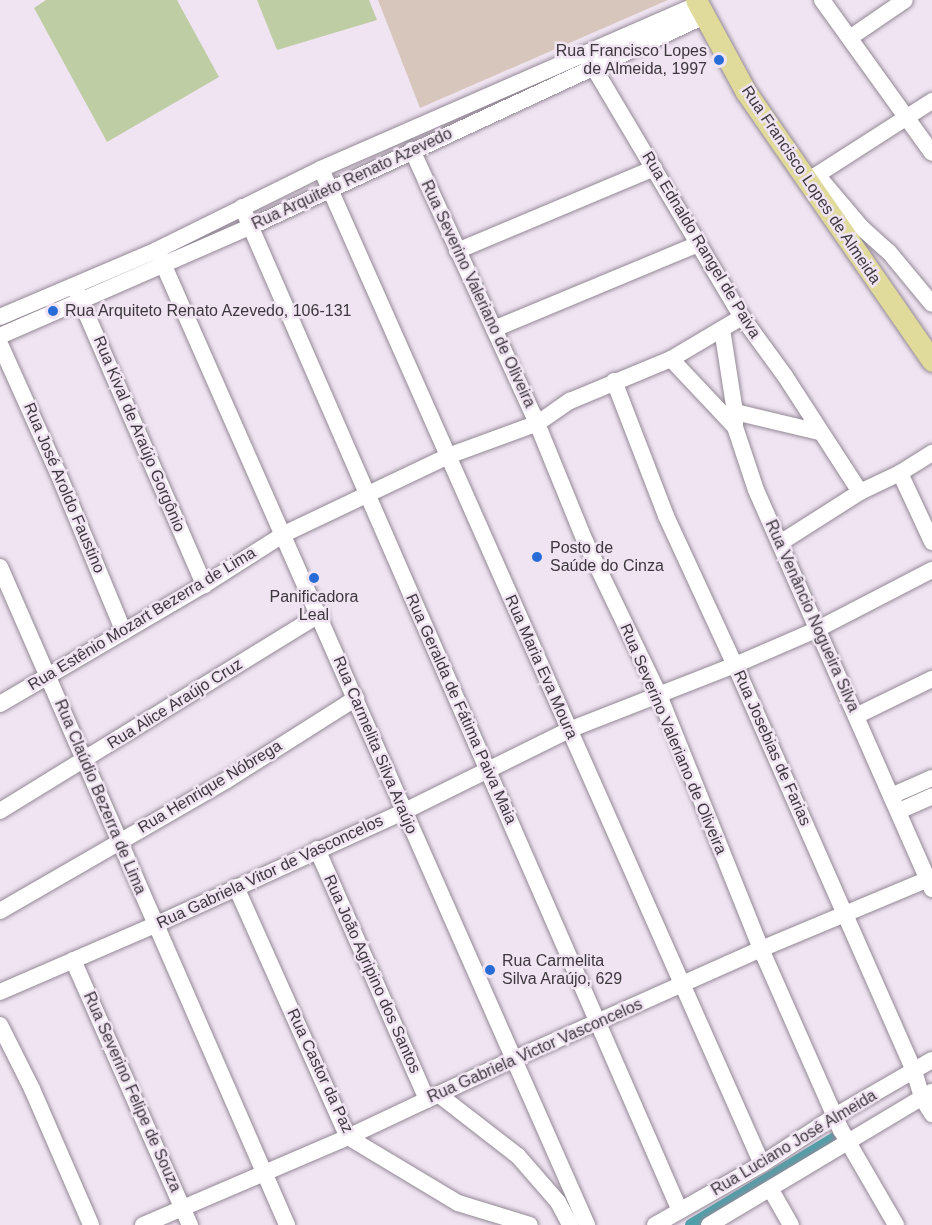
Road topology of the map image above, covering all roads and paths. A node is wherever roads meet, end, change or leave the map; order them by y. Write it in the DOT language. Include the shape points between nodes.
graph roads {
  1 [pos="822,0"];
  2 [pos="905,0"];
  3 [pos="699,5"];
  4 [pos="851,37"];
  5 [pos="589,60"];
  6 [pos="932,100"];
  7 [pos="906,118"];
  8 [pos="412,150"];
  9 [pos="932,153"];
  10 [pos="654,168"];
  11 [pos="321,169"];
  12 [pos="812,178"];
  13 [pos="330,189"];
  14 [pos="242,207"];
  15 [pos="250,227"];
  16 [pos="698,244"];
  17 [pos="457,250"];
  18 [pos="160,257"];
  19 [pos="73,284"];
  20 [pos="81,300"];
  21 [pos="932,304"];
  22 [pos="0,317"];
  23 [pos="742,318"];
  24 [pos="494,329"];
  25 [pos="723,329"];
  26 [pos="0,336"];
  27 [pos="0,344"];
  28 [pos="671,359"];
  29 [pos="932,361"];
  30 [pos="614,381"];
  31 [pos="735,419"];
  32 [pos="538,423"];
  33 [pos="819,432"];
  34 [pos="932,453"];
  35 [pos="448,456"];
  36 [pos="900,473"];
  37 [pos="860,492"];
  38 [pos="367,494"];
  39 [pos="284,534"];
  40 [pos="932,542"];
  41 [pos="780,543"];
  42 [pos="0,567"];
  43 [pos="932,570"];
  44 [pos="204,585"];
  45 [pos="320,614"];
  46 [pos="818,629"];
  47 [pos="124,632"];
  48 [pos="735,665"];
  49 [pos="48,675"];
  50 [pos="932,679"];
  51 [pos="658,695"];
  52 [pos="356,698"];
  53 [pos="0,704"];
  54 [pos="856,716"];
  55 [pos="569,730"];
  56 [pos="84,760"];
  57 [pos="488,770"];
  58 [pos="932,778"];
  59 [pos="932,796"];
  60 [pos="895,804"];
  61 [pos="0,811"];
  62 [pos="403,812"];
  63 [pos="118,841"];
  64 [pos="317,849"];
  65 [pos="930,884"];
  66 [pos="236,887"];
  67 [pos="0,911"];
  68 [pos="845,914"];
  69 [pos="155,925"];
  70 [pos="761,949"];
  71 [pos="73,960"];
  72 [pos="682,986"];
  73 [pos="0,992"];
  74 [pos="599,1021"];
  75 [pos="0,1025"];
  76 [pos="514,1059"];
  77 [pos="932,1060"];
  78 [pos="914,1071"];
  79 [pos="927,1095"];
  80 [pos="433,1097"];
  81 [pos="932,1114"];
  82 [pos="835,1116"];
  83 [pos="348,1137"];
  84 [pos="848,1142"];
  85 [pos="762,1164"];
  86 [pos="264,1172"];
  87 [pos="771,1190"];
  88 [pos="182,1207"];
  89 [pos="680,1211"];
  90 [pos="91,1225"];
  91 [pos="143,1225"];
  92 [pos="190,1225"];
  93 [pos="287,1225"];
  94 [pos="530,1225"];
  95 [pos="570,1225"];
  96 [pos="587,1225"];
  97 [pos="655,1225"];
  98 [pos="709,1225"];
  99 [pos="791,1225"];
  100 [pos="896,1225"];
  1 -- 4 [label="street"];
  2 -- 4 [label="street"];
  3 -- 5 [label="street, Rua Arquiteto Renato Azevedo"];
  3 -- 12 [label="main road, Rua Francisco Lopes de Almeida" via="746,92"];
  4 -- 7 [label="street"];
  5 -- 8 [label="street, Rua Arquiteto Renato Azevedo"];
  5 -- 10 [label="street, Rua Ednaldo Rangel de Paiva"];
  5 -- 11 [label="street, Rua Arquiteto Renato Azevedo" via="536,73"];
  6 -- 7 [label="street"];
  7 -- 9 [label="street"];
  7 -- 12 [label="street"];
  8 -- 13 [label="street, Rua Arquiteto Renato Azevedo"];
  8 -- 17 [label="street, Rua Severino Valeriano de Oliveira"];
  10 -- 16 [label="street, Rua Ednaldo Rangel de Paiva"];
  10 -- 17 [label="street"];
  11 -- 13 [label="street, Rua Maria Eva Moura"];
  11 -- 14 [label="street, Rua Arquiteto Renato Azevedo"];
  12 -- 21 [label="street" via="890,252"];
  12 -- 29 [label="main road, Rua Francisco Lopes de Almeida"];
  13 -- 15 [label="street, Rua Arquiteto Renato Azevedo"];
  13 -- 35 [label="street, Rua Maria Eva Moura"];
  14 -- 15 [label="street, Rua Geralda de Fátima Paiva Maia"];
  14 -- 18 [label="street, Rua Arquiteto Renato Azevedo"];
  15 -- 18 [label="street, Rua Arquiteto Renato Azevedo"];
  15 -- 38 [label="street, Rua Geralda de Fátima Paiva Maia"];
  16 -- 23 [label="street, Rua Ednaldo Rangel de Paiva"];
  16 -- 24 [label="street"];
  17 -- 24 [label="street, Rua Severino Valeriano de Oliveira"];
  18 -- 19 [label="street, Rua Arquiteto Renato Azevedo"];
  18 -- 20 [label="street, Rua Arquiteto Renato Azevedo"];
  18 -- 39 [label="street, Rua Carmelita Silva Araújo"];
  19 -- 20 [label="street, Rua Kival de Araújo Gorgônio"];
  19 -- 22 [label="street, Rua Arquiteto Renato Azevedo"];
  20 -- 26 [label="street, Rua Arquiteto Renato Azevedo"];
  20 -- 44 [label="street, Rua Kival de Araújo Gorgônio"];
  23 -- 25 [label="street, Rua Estênio Mozart Bezerra de Lima"];
  23 -- 33 [label="street, Rua Ednaldo Rangel de Paiva" via="785,376"];
  24 -- 32 [label="street, Rua Severino Valeriano de Oliveira"];
  25 -- 28 [label="street, Rua Estênio Mozart Bezerra de Lima"];
  25 -- 31 [label="street"];
  27 -- 47 [label="street, Rua José Aroldo Faustino"];
  28 -- 30 [label="street, Rua Estênio Mozart Bezerra de Lima"];
  28 -- 31 [label="street, Rua Venâncio Nogueira Silva"];
  30 -- 32 [label="street, Rua Estênio Mozart Bezerra de Lima" via="570,401"];
  30 -- 48 [label="street, Rua Josebias de Farias" via="666,516"];
  31 -- 33 [label="street"];
  31 -- 41 [label="street, Rua Venâncio Nogueira Silva" via="756,490"];
  32 -- 35 [label="street, Rua Estênio Mozart Bezerra de Lima"];
  32 -- 51 [label="street, Rua Severino Valeriano de Oliveira" via="585,540"];
  33 -- 37 [label="street, Rua Ednaldo Rangel de Paiva"];
  34 -- 36 [label="street"];
  35 -- 38 [label="street, Rua Estênio Mozart Bezerra de Lima"];
  35 -- 55 [label="street, Rua Maria Eva Moura"];
  36 -- 37 [label="street"];
  36 -- 40 [label="street"];
  37 -- 41 [label="street"];
  38 -- 39 [label="street, Rua Estênio Mozart Bezerra de Lima"];
  38 -- 57 [label="street, Rua Geralda de Fátima Paiva Maia"];
  39 -- 44 [label="street, Rua Estênio Mozart Bezerra de Lima"];
  39 -- 45 [label="street, Rua Carmelita Silva Araújo"];
  41 -- 46 [label="street, Rua Venâncio Nogueira Silva"];
  42 -- 49 [label="street, Rua Claúdio Bezerra de Lima"];
  43 -- 46 [label="street, Rua Gabriela Vitor de Vasconcelos"];
  44 -- 47 [label="street, Rua Estênio Mozart Bezerra de Lima"];
  45 -- 52 [label="street, Rua Carmelita Silva Araújo"];
  45 -- 56 [label="street, Rua Alice Araújo Cruz"];
  46 -- 48 [label="street, Rua Gabriela Vitor de Vasconcelos"];
  46 -- 54 [label="street, Rua Venâncio Nogueira Silva"];
  47 -- 49 [label="street, Rua Estênio Mozart Bezerra de Lima"];
  48 -- 51 [label="street, Rua Gabriela Vitor de Vasconcelos"];
  48 -- 68 [label="street, Rua Josebias de Farias"];
  49 -- 53 [label="street, Rua Estênio Mozart Bezerra de Lima"];
  49 -- 56 [label="street, Rua Claúdio Bezerra de Lima"];
  50 -- 54 [label="street"];
  51 -- 55 [label="street, Rua Gabriela Vitor de Vasconcelos"];
  51 -- 70 [label="street, Rua Severino Valeriano de Oliveira"];
  52 -- 62 [label="street, Rua Carmelita Silva Araújo"];
  52 -- 63 [label="street, Rua Henrique Nóbrega" via="226,780"];
  54 -- 60 [label="street, Rua Venâncio Nogueira Silva"];
  55 -- 57 [label="street, Rua Gabriela Vitor de Vasconcelos"];
  55 -- 72 [label="street, Rua Maria Eva Moura"];
  56 -- 61 [label="street, Rua Alice Araújo Cruz"];
  56 -- 63 [label="street, Rua Claúdio Bezerra de Lima"];
  57 -- 62 [label="street, Rua Gabriela Vitor de Vasconcelos"];
  57 -- 74 [label="street, Rua Geralda de Fátima Paiva Maia"];
  58 -- 60 [label="street"];
  59 -- 60 [label="street"];
  60 -- 65 [label="street, Rua Venâncio Nogueira Silva"];
  62 -- 64 [label="street, Rua Gabriela Vitor de Vasconcelos"];
  62 -- 76 [label="street, Rua Carmelita Silva Araújo"];
  63 -- 67 [label="street, Rua Henrique Nóbrega"];
  63 -- 69 [label="street, Rua Claúdio Bezerra de Lima"];
  64 -- 66 [label="street, Rua Gabriela Vitor de Vasconcelos"];
  64 -- 80 [label="street, Rua João Agripino dos Santos"];
  65 -- 68 [label="street, Rua Gabriela Victor Vasconcelos"];
  66 -- 69 [label="street, Rua Gabriela Vitor de Vasconcelos"];
  66 -- 83 [label="street, Rua Castor da Paz"];
  68 -- 70 [label="street, Rua Gabriela Victor Vasconcelos"];
  68 -- 78 [label="street, Rua Josebias de Farias"];
  69 -- 71 [label="street, Rua Gabriela Vitor de Vasconcelos"];
  69 -- 86 [label="street, Rua Claúdio Bezerra de Lima"];
  70 -- 72 [label="street, Rua Gabriela Victor Vasconcelos"];
  70 -- 82 [label="street, Rua Severino Valeriano de Oliveira"];
  71 -- 73 [label="street, Rua Gabriela Vitor de Vasconcelos"];
  71 -- 88 [label="street, Rua Severino Felipe de Souza"];
  72 -- 74 [label="street, Rua Gabriela Victor Vasconcelos"];
  72 -- 85 [label="street, Rua Maria Eva Moura"];
  74 -- 76 [label="street, Rua Gabriela Victor Vasconcelos"];
  74 -- 89 [label="street, Rua Geralda de Fátima Paiva Maia"];
  75 -- 90 [label="street"];
  76 -- 80 [label="street, Rua Gabriela Victor Vasconcelos"];
  76 -- 96 [label="street, Rua Carmelita Silva Araújo"];
  77 -- 78 [label="street, Rua Luciano José Almeida"];
  78 -- 79 [label="street, Rua Josebias de Farias"];
  78 -- 82 [label="street, Rua Luciano José Almeida"];
  79 -- 81 [label="street, Rua Josebias de Farias"];
  79 -- 84 [label="street, Rua Luciano José Almeida"];
  80 -- 83 [label="street, Rua Gabriela Victor Vasconcelos"];
  80 -- 95 [label="street" via="518,1155 558,1202"];
  82 -- 84 [label="street, Rua Severino Valeriano de Oliveira"];
  82 -- 85 [label="street, Rua Luciano José Almeida"];
  83 -- 86 [label="street, Rua Gabriela Victor Vasconcelos"];
  83 -- 94 [label="street, Rua Castor da Paz" via="458,1203"];
  84 -- 87 [label="street, Rua Luciano José Almeida"];
  84 -- 100 [label="street, Rua Severino Valeriano de Oliveira"];
  85 -- 89 [label="street, Rua Luciano José Almeida"];
  86 -- 88 [label="street, Rua Gabriela Victor Vasconcelos"];
  86 -- 93 [label="street, Rua Claúdio Bezerra de Lima"];
  87 -- 98 [label="street, Rua Luciano José Almeida"];
  87 -- 99 [label="street"];
  88 -- 91 [label="street, Rua Gabriela Victor Vasconcelos"];
  88 -- 92 [label="street, Rua Severino Felipe de Souza"];
  89 -- 97 [label="street, Rua Luciano José Almeida"];
}
